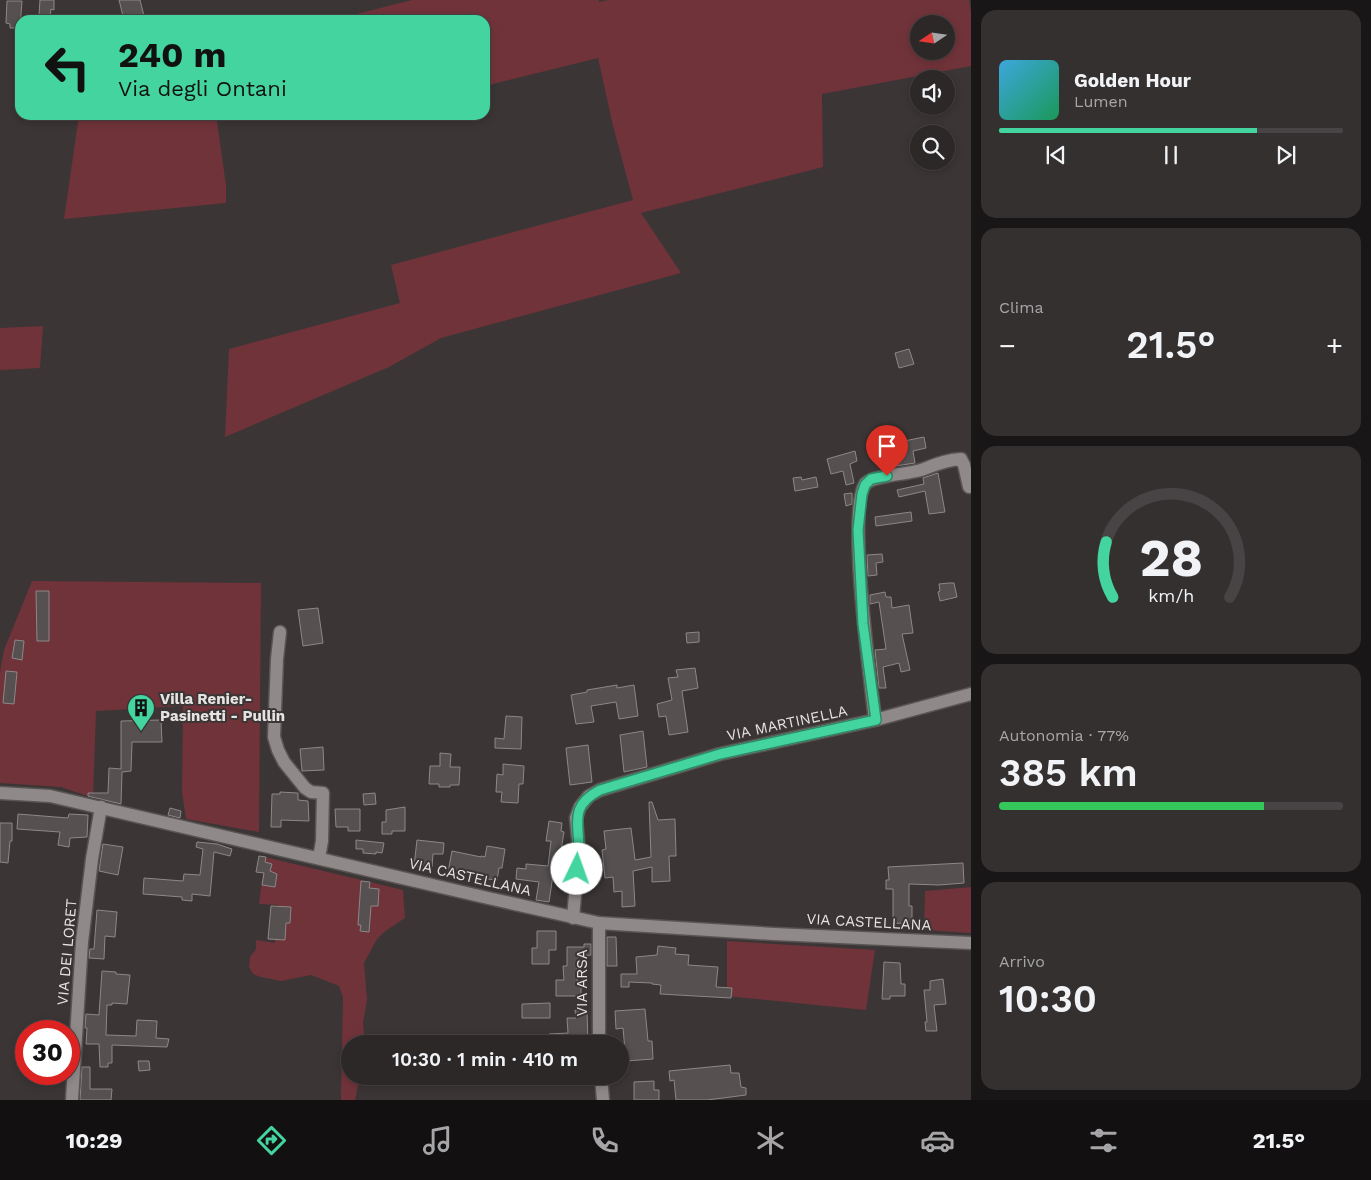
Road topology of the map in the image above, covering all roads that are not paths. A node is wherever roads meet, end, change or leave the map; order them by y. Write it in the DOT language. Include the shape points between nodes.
graph roads {
  1 [pos="969,487"];
  2 [pos="280,632"];
  3 [pos="971,694"];
  4 [pos="876,720"];
  5 [pos="0,793"];
  6 [pos="101,807"];
  7 [pos="319,858"];
  8 [pos="573,918"];
  9 [pos="598,923"];
  10 [pos="971,943"];
  11 [pos="599,1035"];
  12 [pos="602,1085"];
  13 [pos="72,1100"];
  14 [pos="603,1100"];
  1 -- 4 [label="street" via="961,458 871,479 865,485 858,530 863,624"];
  2 -- 7 [label="street" via="274,737 284,762 306,788 323,793"];
  3 -- 4 [label="street, VIA MARTINELLA"];
  4 -- 8 [label="street, VIA MARTINELLA" via="720,754 588,796 576,818 579,850"];
  5 -- 6 [label="street, VIA CASTELLANA" via="50,796"];
  6 -- 7 [label="street, VIA CASTELLANA"];
  6 -- 13 [label="street, VIA DEI LORET" via="82,942"];
  7 -- 8 [label="street, VIA CASTELLANA"];
  8 -- 9 [label="street, VIA CASTELLANA"];
  9 -- 10 [label="street, VIA CASTELLANA"];
  9 -- 11 [label="street, VIA ARSA"];
  12 -- 14 [label="street"];
}
